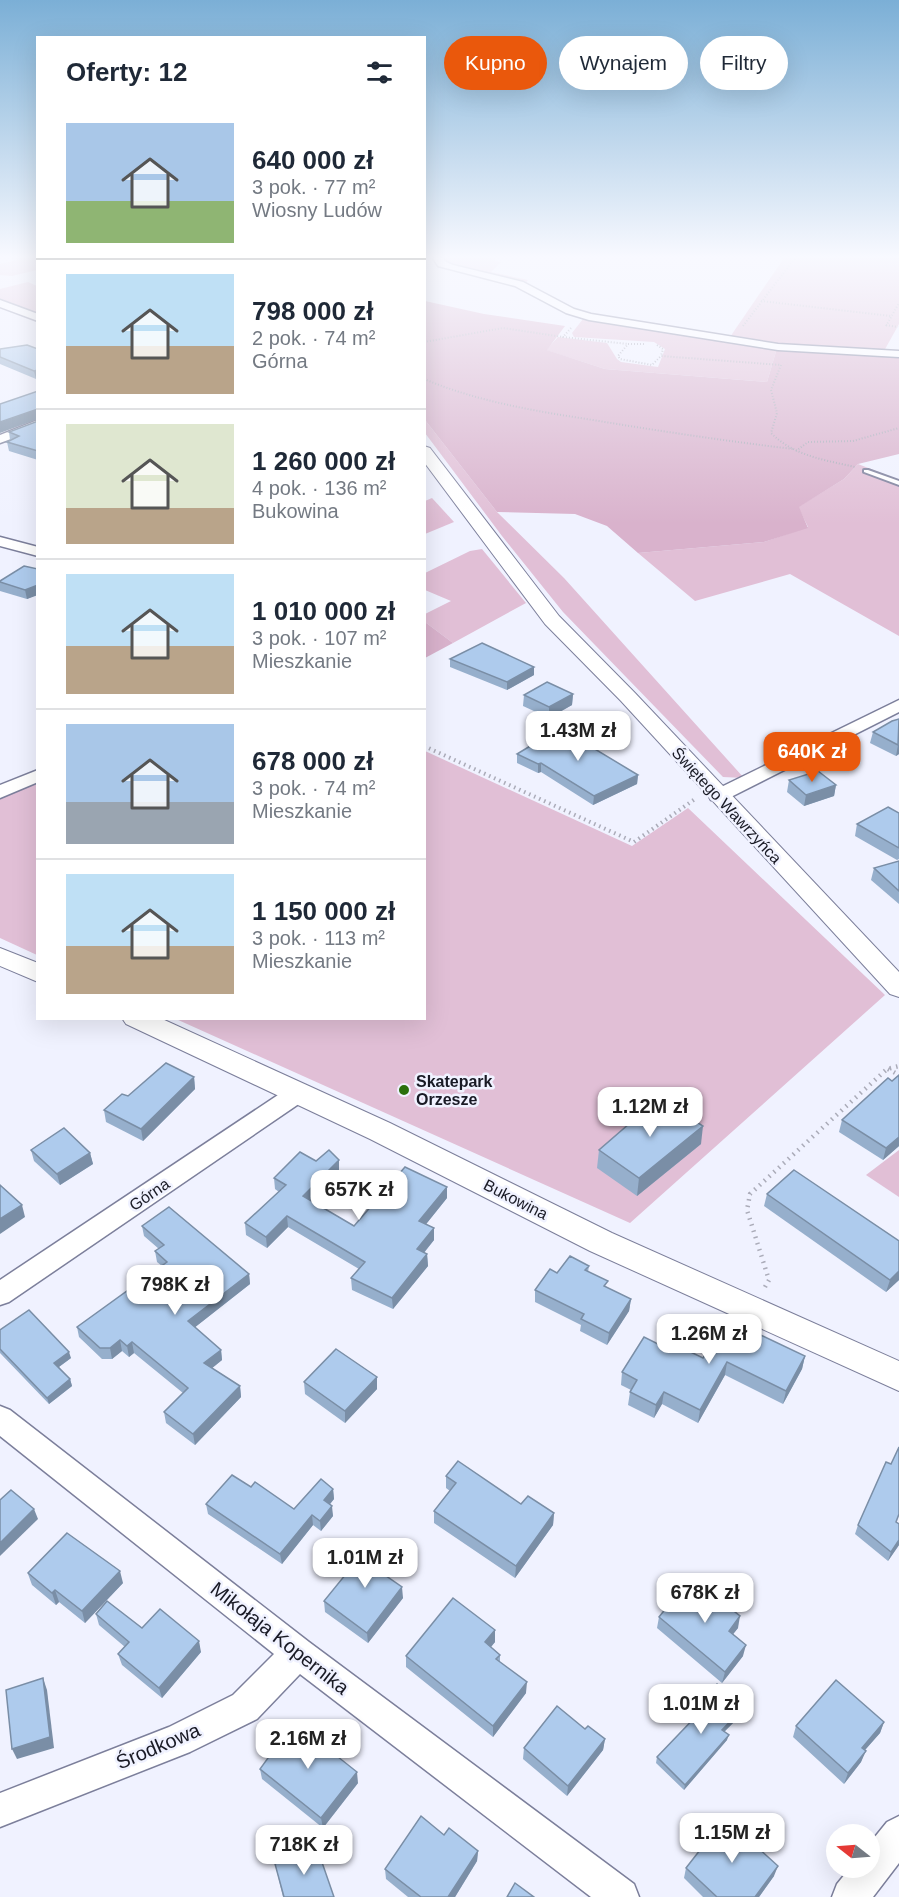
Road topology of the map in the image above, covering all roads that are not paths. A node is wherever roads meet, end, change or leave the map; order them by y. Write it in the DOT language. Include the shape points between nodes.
graph roads {
  1 [pos="778,347"];
  2 [pos="899,354"];
  3 [pos="36,425"];
  4 [pos="0,439"];
  5 [pos="426,454"];
  6 [pos="866,471"];
  7 [pos="899,483"];
  8 [pos="0,541"];
  9 [pos="36,551"];
  10 [pos="899,705"];
  11 [pos="36,775"];
  12 [pos="0,792"];
  13 [pos="718,796"];
  14 [pos="0,956"];
  15 [pos="36,973"];
  16 [pos="899,988"];
  17 [pos="139,1020"];
  18 [pos="298,1093"];
  19 [pos="0,1294"];
  20 [pos="899,1377"];
  21 [pos="0,1419"];
  22 [pos="298,1653"];
  23 [pos="0,1810"];
  24 [pos="899,1834"];
  25 [pos="621,1897"];
  26 [pos="850,1897"];
  1 -- 2 [label="street"];
  3 -- 4 [label="street"];
  5 -- 13 [label="street, Świętego Wawrzyńca" via="552,620"];
  6 -- 7 [label="lane"];
  8 -- 9 [label="street"];
  10 -- 13 [label="street"];
  11 -- 12 [label="street"];
  13 -- 16 [label="street, Świętego Wawrzyńca"];
  14 -- 15 [label="street"];
  17 -- 18 [label="street, Bukowina"];
  18 -- 19 [label="street, Górna"];
  18 -- 20 [label="street, Bukowina" via="601,1242"];
  21 -- 22 [label="street, Mikołaja Kopernika"];
  22 -- 23 [label="street, Środkowa" via="244,1707 178,1740"];
  22 -- 25 [label="street, Mikołaja Kopernika"];
  24 -- 26 [label="street"];
}
